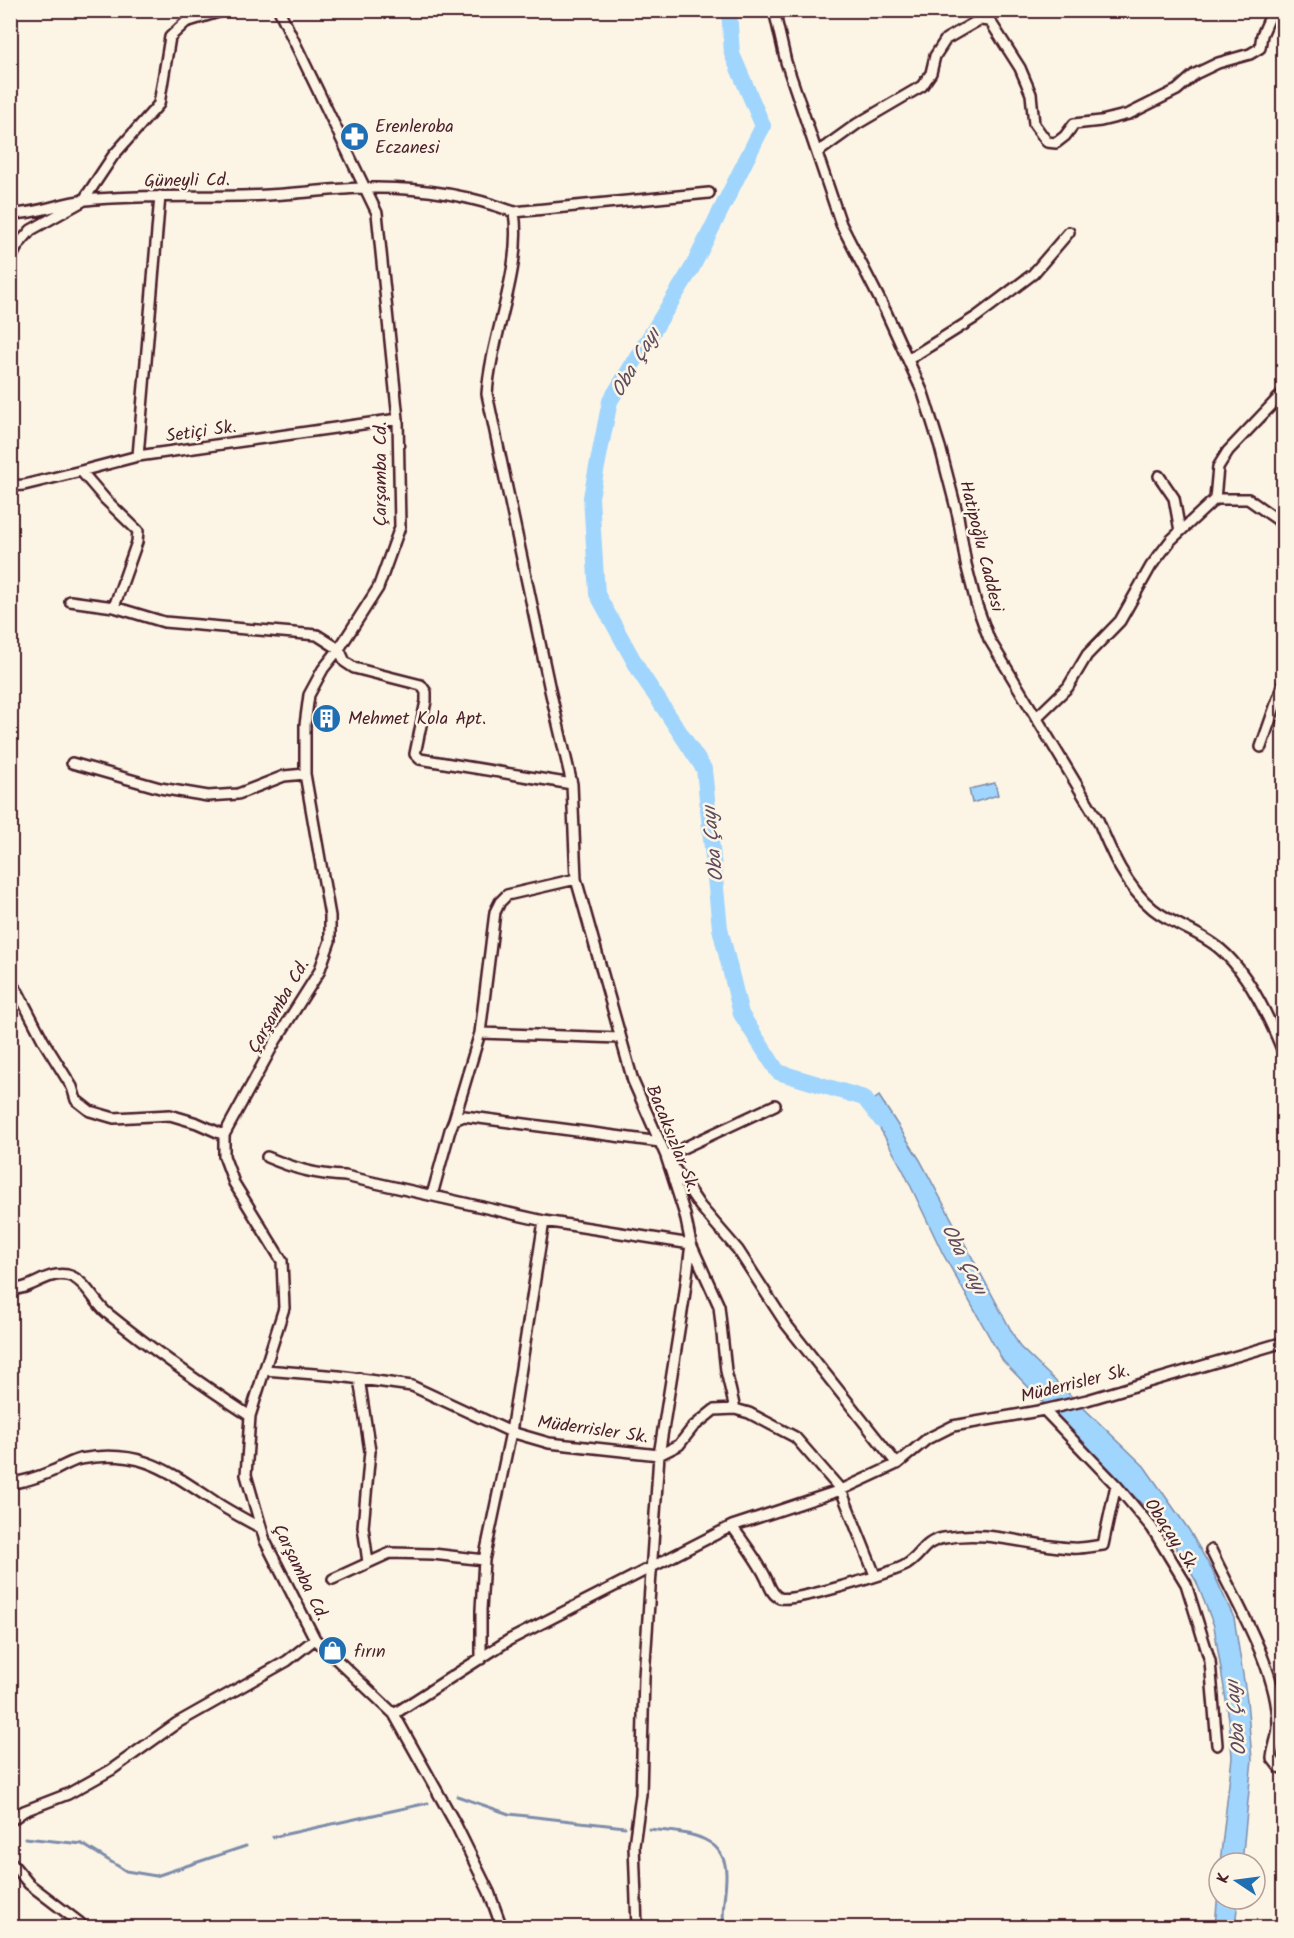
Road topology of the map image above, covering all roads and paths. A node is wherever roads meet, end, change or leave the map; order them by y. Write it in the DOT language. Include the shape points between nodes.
graph roads {
  1 [pos="225,10"];
  2 [pos="279,10"];
  3 [pos="774,10"];
  4 [pos="1273,10"];
  5 [pos="818,153"];
  6 [pos="366,188"];
  7 [pos="709,194"];
  8 [pos="160,196"];
  9 [pos="83,201"];
  10 [pos="514,212"];
  11 [pos="10,214"];
  12 [pos="25,214"];
  13 [pos="31,230"];
  14 [pos="1069,232"];
  15 [pos="10,260"];
  16 [pos="909,359"];
  17 [pos="1284,392"];
  18 [pos="398,419"];
  19 [pos="138,456"];
  20 [pos="81,471"];
  21 [pos="1159,476"];
  22 [pos="10,486"];
  23 [pos="1215,499"];
  24 [pos="1180,531"];
  25 [pos="1284,531"];
  26 [pos="70,601"];
  27 [pos="114,607"];
  28 [pos="339,649"];
  29 [pos="1284,681"];
  30 [pos="1036,717"];
  31 [pos="1261,747"];
  32 [pos="72,763"];
  33 [pos="305,774"];
  34 [pos="573,784"];
  35 [pos="576,879"];
  36 [pos="10,982"];
  37 [pos="480,1033"];
  38 [pos="620,1038"];
  39 [pos="1284,1054"];
  40 [pos="775,1105"];
  41 [pos="454,1120"];
  42 [pos="224,1135"];
  43 [pos="660,1142"];
  44 [pos="666,1156"];
  45 [pos="267,1157"];
  46 [pos="432,1196"];
  47 [pos="544,1221"];
  48 [pos="691,1245"];
  49 [pos="10,1289"];
  50 [pos="1284,1342"];
  51 [pos="265,1370"];
  52 [pos="359,1378"];
  53 [pos="735,1409"];
  54 [pos="1044,1410"];
  55 [pos="250,1416"];
  56 [pos="511,1432"];
  57 [pos="659,1455"];
  58 [pos="897,1464"];
  59 [pos="10,1483"];
  60 [pos="1116,1485"];
  61 [pos="841,1490"];
  62 [pos="732,1526"];
  63 [pos="261,1528"];
  64 [pos="1211,1550"];
  65 [pos="484,1560"];
  66 [pos="368,1562"];
  67 [pos="651,1568"];
  68 [pos="875,1575"];
  69 [pos="333,1579"];
  70 [pos="315,1639"];
  71 [pos="480,1659"];
  72 [pos="394,1714"];
  73 [pos="1217,1744"];
  74 [pos="1284,1769"];
  75 [pos="10,1821"];
  76 [pos="10,1861"];
  77 [pos="83,1928"];
  78 [pos="502,1928"];
  79 [pos="637,1928"];
  1 -- 9 [label="street" via="186,22 170,37 159,104 113,156"];
  2 -- 6 [label="street, Çarşamba Cd."];
  3 -- 5 [label="street, Hatipoğlu Caddesi" via="786,62"];
  4 -- 5 [label="street" via="1260,48 1195,74 1177,90 1129,114 1074,124 1056,143 1047,141 1034,124 1031,94 1020,68 990,21 979,20 946,39 922,86 857,124"];
  5 -- 16 [label="street, Hatipoğlu Caddesi" via="842,224"];
  6 -- 8 [label="street, Güneyli Cd." via="267,195"];
  6 -- 10 [label="street, Güneyli Cd." via="425,190 483,200"];
  6 -- 18 [label="street, Çarşamba Cd." via="377,213"];
  7 -- 10 [label="street"];
  8 -- 9 [label="street, Güneyli Cd."];
  8 -- 19 [label="street"];
  9 -- 12 [label="street, Güneyli Cd."];
  9 -- 13 [label="street"];
  10 -- 34 [label="street, Bacaksızlar Sk." via="517,229 513,264 489,368 488,394"];
  11 -- 12 [label="street, Güneyli Cd."];
  12 -- 13 [label="street"];
  13 -- 15 [label="street"];
  14 -- 16 [label="street" via="1033,274 976,317"];
  16 -- 30 [label="street, Hatipoğlu Caddesi" via="940,447 976,603 989,639"];
  17 -- 23 [label="street" via="1228,451 1218,467"];
  18 -- 19 [label="street, Setiçi Sk."];
  18 -- 28 [label="street, Çarşamba Cd." via="400,527 378,588"];
  19 -- 20 [label="street, Setiçi Sk."];
  20 -- 22 [label="street, Setiçi Sk."];
  20 -- 27 [label="street" via="138,531"];
  21 -- 24 [label="street" via="1174,498"];
  23 -- 24 [label="street"];
  23 -- 25 [label="street" via="1248,499 1278,520"];
  24 -- 30 [label="street" via="1151,566 1120,621 1087,655 1068,687"];
  26 -- 27 [label="street"];
  27 -- 28 [label="street" via="174,623 317,635"];
  28 -- 33 [label="street, Çarşamba Cd." via="309,695"];
  28 -- 34 [label="street" via="345,662 354,668 421,685 426,700 415,754 420,759"];
  29 -- 31 [label="street"];
  30 -- 39 [label="street, Hatipoğlu Caddesi" via="1098,820 1129,882 1154,909 1221,949 1249,983"];
  32 -- 33 [label="street" via="160,788 208,796 238,794 284,776"];
  33 -- 42 [label="street, Çarşamba Cd." via="330,916 330,941 319,972"];
  34 -- 35 [label="street, Bacaksızlar Sk."];
  35 -- 37 [label="street" via="507,895 500,902 495,912"];
  35 -- 38 [label="street, Bacaksızlar Sk."];
  36 -- 42 [label="street" via="76,1100 90,1111 114,1118 170,1115"];
  37 -- 38 [label="street"];
  37 -- 41 [label="street"];
  38 -- 43 [label="street, Bacaksızlar Sk." via="633,1081"];
  40 -- 44 [label="street"];
  41 -- 43 [label="street" via="464,1116"];
  41 -- 46 [label="street"];
  42 -- 51 [label="street, Çarşamba Cd." via="224,1156 234,1183 282,1261 284,1308"];
  43 -- 44 [label="street, Bacaksızlar Sk."];
  44 -- 48 [label="street, Bacaksızlar Sk."];
  44 -- 58 [label="street" via="700,1206 738,1250 786,1324"];
  45 -- 46 [label="street" via="296,1169"];
  46 -- 47 [label="street"];
  47 -- 48 [label="street"];
  47 -- 56 [label="street"];
  48 -- 53 [label="street, Bacaksızlar Sk." via="719,1306 726,1371"];
  48 -- 57 [label="street"];
  49 -- 55 [label="street" via="21,1290 53,1275 69,1275 104,1310 158,1353"];
  50 -- 54 [label="street, Müderrisler Sk."];
  51 -- 52 [label="street, Müderrisler Sk."];
  51 -- 55 [label="street, Çarşamba Cd."];
  52 -- 56 [label="street, Müderrisler Sk." via="412,1386"];
  52 -- 66 [label="street" via="370,1451 363,1527"];
  53 -- 57 [label="street, Müderrisler Sk." via="714,1410 679,1445"];
  53 -- 61 [label="street" via="795,1437"];
  54 -- 58 [label="street, Müderrisler Sk." via="953,1426 927,1439"];
  54 -- 60 [label="street, Obaçay Sk."];
  55 -- 63 [label="street, Çarşamba Cd." via="246,1475"];
  56 -- 57 [label="street, Müderrisler Sk." via="549,1443"];
  56 -- 65 [label="street"];
  57 -- 67 [label="street"];
  58 -- 61 [label="street, Müderrisler Sk."];
  59 -- 63 [label="street" via="77,1460 108,1455 142,1460 174,1474"];
  60 -- 68 [label="street" via="1104,1545 1073,1549 992,1535 943,1538 924,1545 916,1558 904,1566"];
  60 -- 73 [label="street, Obaçay Sk." via="1152,1528 1186,1584 1210,1661"];
  61 -- 62 [label="street, Müderrisler Sk."];
  61 -- 68 [label="street"];
  62 -- 67 [label="street, Müderrisler Sk."];
  62 -- 68 [label="street" via="772,1592 780,1598"];
  63 -- 70 [label="street, Çarşamba Cd."];
  64 -- 74 [label="street" via="1257,1645 1275,1694 1278,1728 1272,1758"];
  65 -- 66 [label="street" via="390,1553"];
  65 -- 71 [label="street"];
  66 -- 69 [label="street"];
  67 -- 71 [label="street, Müderrisler Sk." via="509,1640"];
  67 -- 79 [label="street" via="641,1794 634,1845"];
  70 -- 72 [label="street, Çarşamba Cd."];
  70 -- 75 [label="street" via="287,1661 177,1723 111,1770"];
  71 -- 72 [label="street, Müderrisler Sk."];
  72 -- 78 [label="street, Çarşamba Cd." via="456,1825"];
  76 -- 77 [label="street" via="29,1884"];
}
